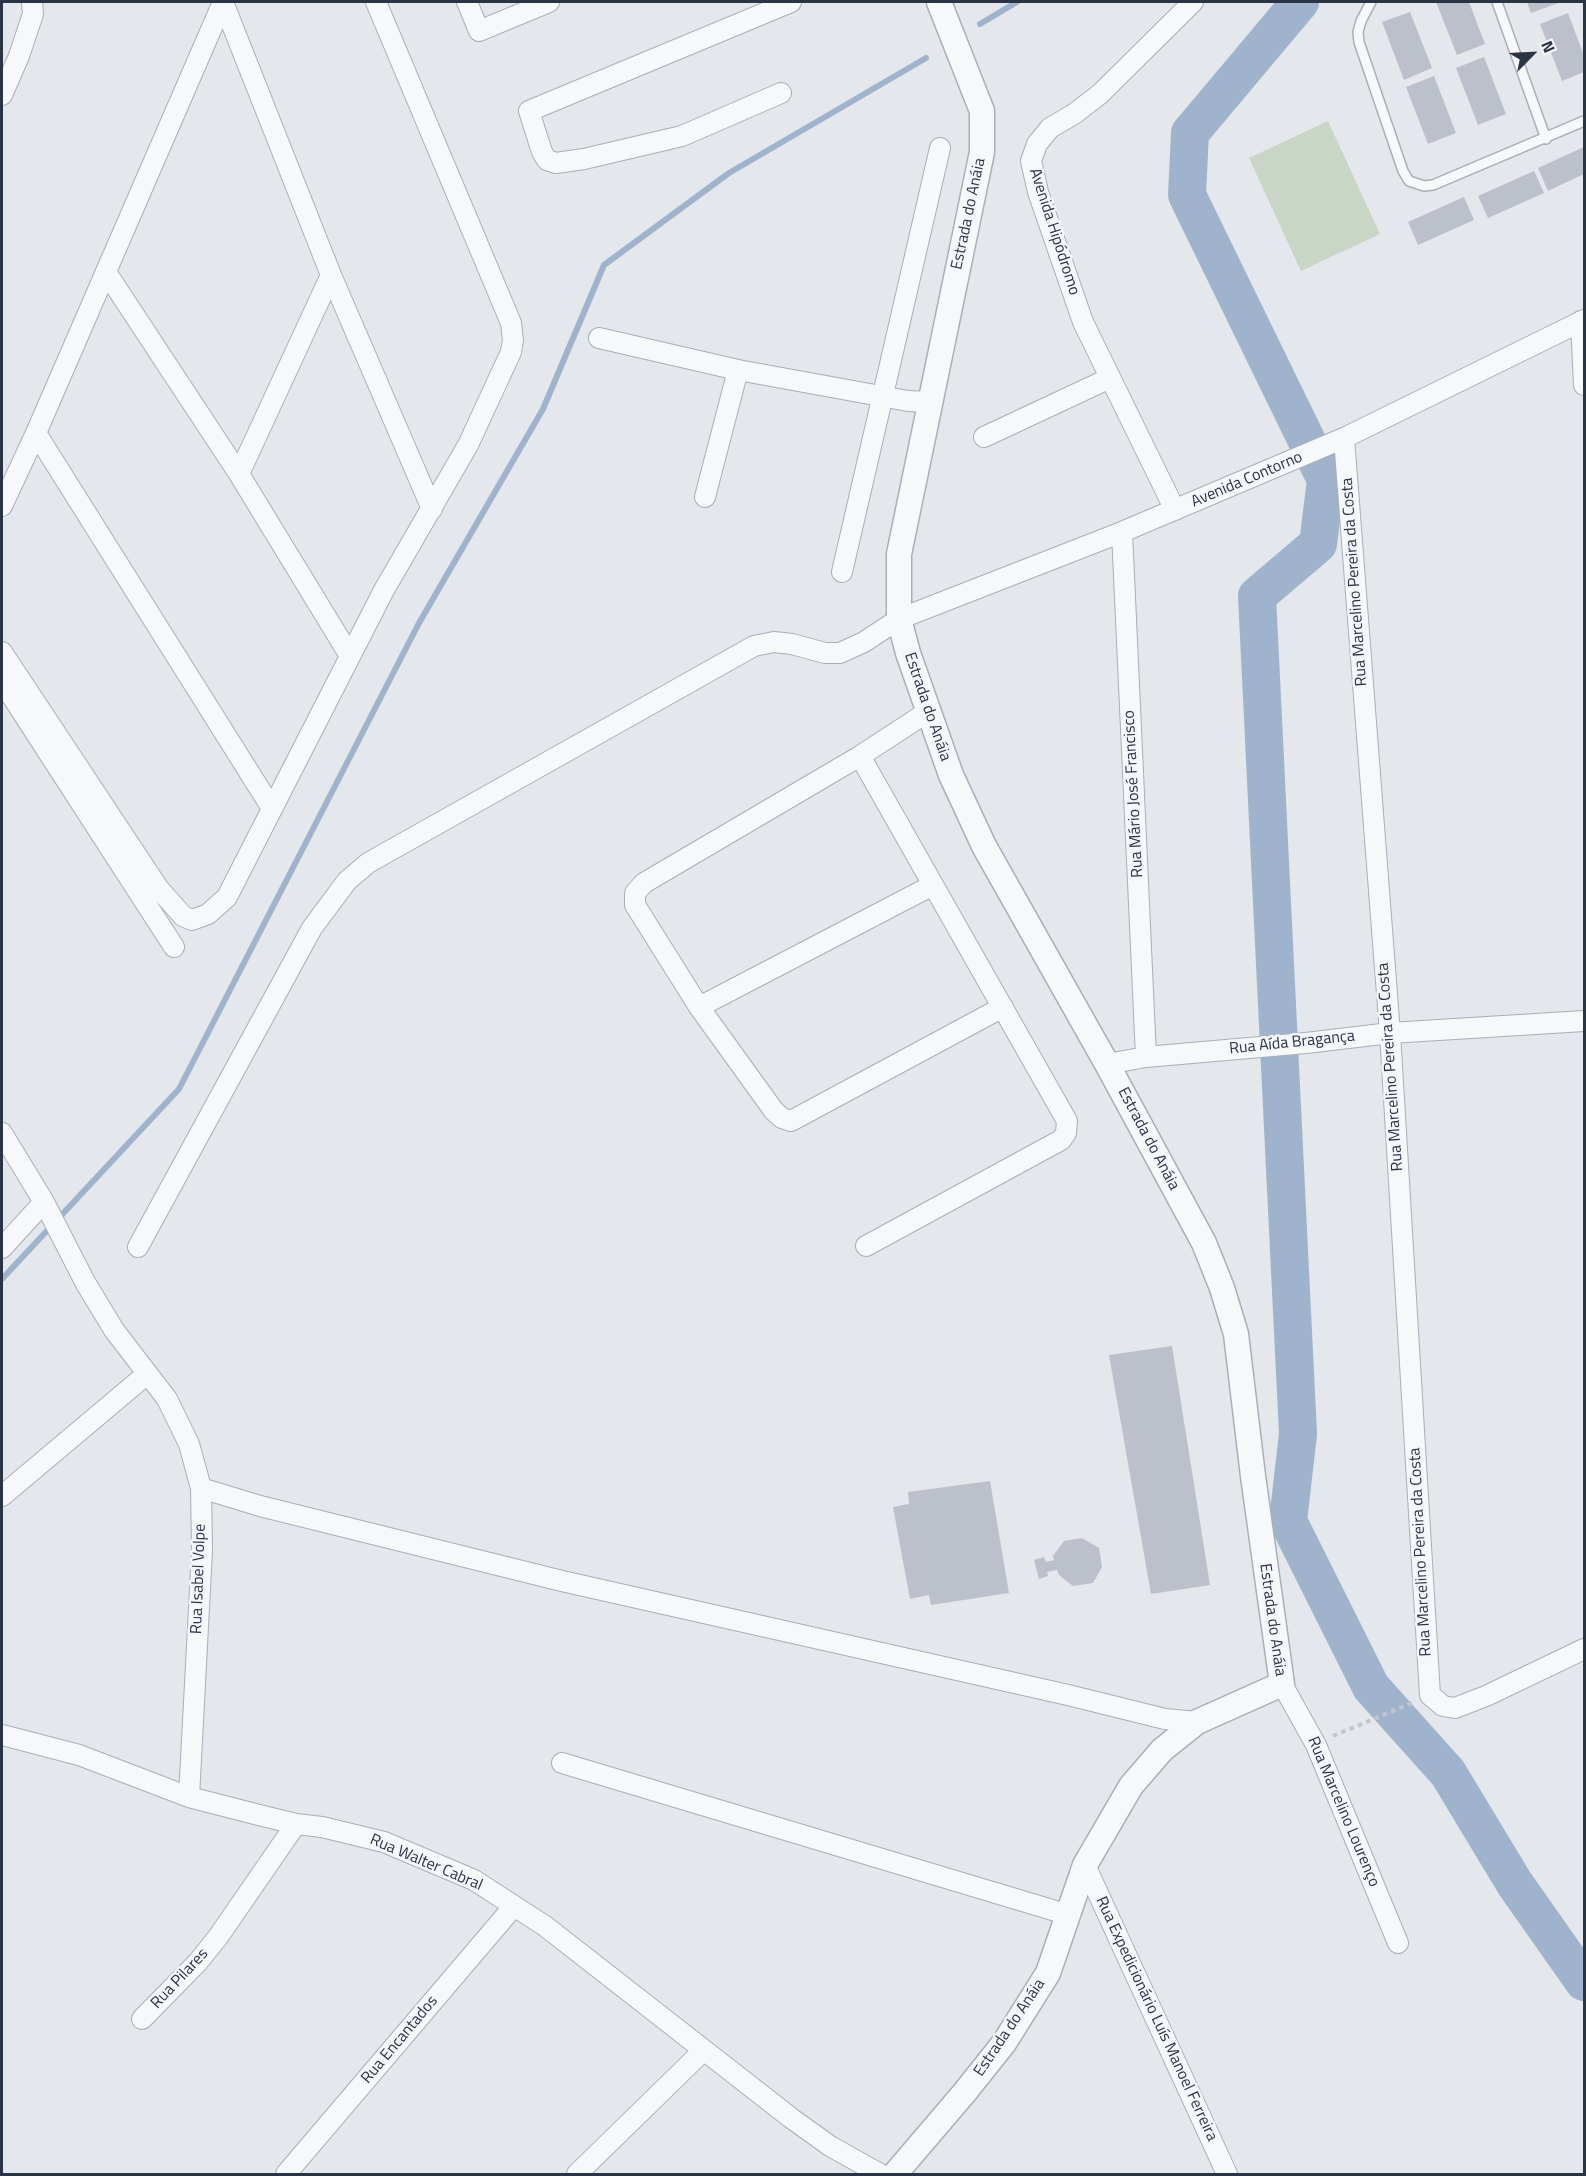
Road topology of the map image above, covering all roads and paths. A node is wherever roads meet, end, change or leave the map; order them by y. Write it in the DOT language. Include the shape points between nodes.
graph roads {
  1 [pos="32,2"];
  2 [pos="223,2"];
  3 [pos="376,2"];
  4 [pos="467,2"];
  5 [pos="549,2"];
  6 [pos="791,2"];
  7 [pos="939,2"];
  8 [pos="1193,2"];
  9 [pos="1371,2"];
  10 [pos="1497,2"];
  11 [pos="781,93"];
  12 [pos="2,96"];
  13 [pos="1584,121"];
  14 [pos="1546,139"];
  15 [pos="940,148"];
  16 [pos="106,272"];
  17 [pos="331,275"];
  18 [pos="1583,321"];
  19 [pos="599,338"];
  20 [pos="738,370"];
  21 [pos="1110,378"];
  22 [pos="1584,385"];
  23 [pos="883,396"];
  24 [pos="930,402"];
  25 [pos="36,433"];
  26 [pos="984,437"];
  27 [pos="1340,440"];
  28 [pos="239,474"];
  29 [pos="705,497"];
  30 [pos="2,506"];
  31 [pos="432,509"];
  32 [pos="1175,510"];
  33 [pos="1122,532"];
  34 [pos="842,572"];
  35 [pos="899,619"];
  36 [pos="2,652"];
  37 [pos="350,656"];
  38 [pos="2,681"];
  39 [pos="929,711"];
  40 [pos="860,756"];
  41 [pos="271,807"];
  42 [pos="933,885"];
  43 [pos="174,947"];
  44 [pos="699,1007"];
  45 [pos="1003,1008"];
  46 [pos="1584,1021"];
  47 [pos="1390,1033"];
  48 [pos="1146,1057"];
  49 [pos="1107,1064"];
  50 [pos="2,1133"];
  51 [pos="44,1202"];
  52 [pos="866,1246"];
  53 [pos="138,1247"];
  54 [pos="2,1248"];
  55 [pos="147,1374"];
  56 [pos="201,1488"];
  57 [pos="2,1496"];
  58 [pos="1584,1649"];
  59 [pos="1282,1684"];
  60 [pos="1422,1699"];
  61 [pos="1197,1722"];
  62 [pos="1338,1734"];
  63 [pos="2,1735"];
  64 [pos="562,1763"];
  65 [pos="189,1797"];
  66 [pos="296,1824"];
  67 [pos="1085,1864"];
  68 [pos="514,1906"];
  69 [pos="1069,1915"];
  70 [pos="1398,1943"];
  71 [pos="142,2019"];
  72 [pos="704,2050"];
  73 [pos="1227,2174"];
  74 [pos="286,2175"];
  75 [pos="577,2175"];
  76 [pos="880,2175"];
  77 [pos="895,2175"];
  1 -- 12 [label="street" via="33,14"];
  2 -- 16 [label="street"];
  2 -- 17 [label="street"];
  3 -- 31 [label="street" via="511,324 513,340 468,444"];
  4 -- 5 [label="street" via="479,31"];
  6 -- 11 [label="street" via="529,111 542,152 556,164 682,136"];
  7 -- 24 [label="street, Estrada do Anáia" via="982,111 983,129 982,152"];
  8 -- 21 [label="street, Avenida Hipódromo" via="1100,94 1050,128 1037,144 1031,161 1083,322"];
  9 -- 14 [label="lane" via="1361,21 1359,42 1409,181 1433,185"];
  10 -- 14 [label="lane"];
  13 -- 14 [label="lane"];
  15 -- 23 [label="street"];
  16 -- 25 [label="street"];
  16 -- 28 [label="street"];
  17 -- 28 [label="street"];
  17 -- 31 [label="street"];
  18 -- 22 [label="street"];
  18 -- 27 [label="street, Avenida Contorno"];
  19 -- 20 [label="street"];
  20 -- 23 [label="street"];
  20 -- 29 [label="street"];
  21 -- 26 [label="street"];
  21 -- 32 [label="street, Avenida Hipódromo"];
  23 -- 24 [label="street"];
  23 -- 34 [label="street"];
  24 -- 35 [label="street, Estrada do Anáia" via="900,555"];
  25 -- 30 [label="street"];
  25 -- 41 [label="street"];
  27 -- 32 [label="street, Avenida Contorno"];
  27 -- 47 [label="street, Rua Marcelino Pereira da Costa"];
  28 -- 37 [label="street"];
  31 -- 37 [label="street"];
  32 -- 33 [label="street, Avenida Contorno"];
  33 -- 35 [label="street, Avenida Contorno"];
  33 -- 48 [label="street, Rua Mário José Francisco"];
  35 -- 39 [label="street, Estrada do Anáia"];
  35 -- 53 [label="street, Avenida Contorno" via="840,653 774,642 754,646 368,863 347,881 312,927"];
  36 -- 41 [label="street" via="159,889 183,916 192,920 208,914 227,897"];
  37 -- 41 [label="street"];
  38 -- 43 [label="street"];
  39 -- 40 [label="street"];
  39 -- 49 [label="street, Estrada do Anáia" via="951,775 984,846"];
  40 -- 42 [label="street"];
  40 -- 44 [label="street" via="644,883 635,893 635,905"];
  42 -- 44 [label="street"];
  42 -- 45 [label="street"];
  44 -- 45 [label="street" via="774,1111 791,1121"];
  45 -- 52 [label="street" via="1067,1121 1066,1133 1061,1140"];
  46 -- 47 [label="street, Rua Aída Bragança"];
  47 -- 48 [label="street, Rua Aída Bragança"];
  47 -- 60 [label="street, Rua Marcelino Pereira da Costa"];
  48 -- 49 [label="street, Rua Aída Bragança"];
  49 -- 59 [label="street, Estrada do Anáia" via="1204,1244 1236,1334"];
  50 -- 51 [label="street, Rua Isabel Volpe"];
  51 -- 54 [label="street"];
  51 -- 55 [label="street, Rua Isabel Volpe" via="85,1282"];
  55 -- 56 [label="street, Rua Isabel Volpe" via="173,1410 189,1444"];
  55 -- 57 [label="street"];
  56 -- 61 [label="street" via="562,1581 1165,1719"];
  56 -- 65 [label="street, Rua Isabel Volpe" via="202,1551"];
  58 -- 60 [label="street" via="1455,1708"];
  59 -- 61 [label="street, Estrada do Anáia"];
  59 -- 70 [label="street, Rua Marcelino Lourenço" via="1316,1745"];
  60 -- 62 [label="path"];
  61 -- 67 [label="street, Estrada do Anáia" via="1162,1750 1131,1786"];
  63 -- 65 [label="street, Rua Walter Cabral" via="79,1755"];
  64 -- 69 [label="street"];
  65 -- 66 [label="street, Rua Walter Cabral"];
  66 -- 68 [label="street, Rua Walter Cabral" via="384,1842 474,1880"];
  66 -- 71 [label="street, Rua Pilares" via="218,1937"];
  67 -- 69 [label="street, Estrada do Anáia"];
  67 -- 73 [label="street, Rua Expedicionário Luís Manoel Ferreira"];
  68 -- 72 [label="street, Rua Walter Cabral"];
  68 -- 74 [label="street, Rua Encantados"];
  69 -- 77 [label="street, Estrada do Anáia" via="1048,1973 1004,2043"];
  72 -- 75 [label="street"];
  72 -- 76 [label="street, Rua Walter Cabral" via="830,2146"];
}
